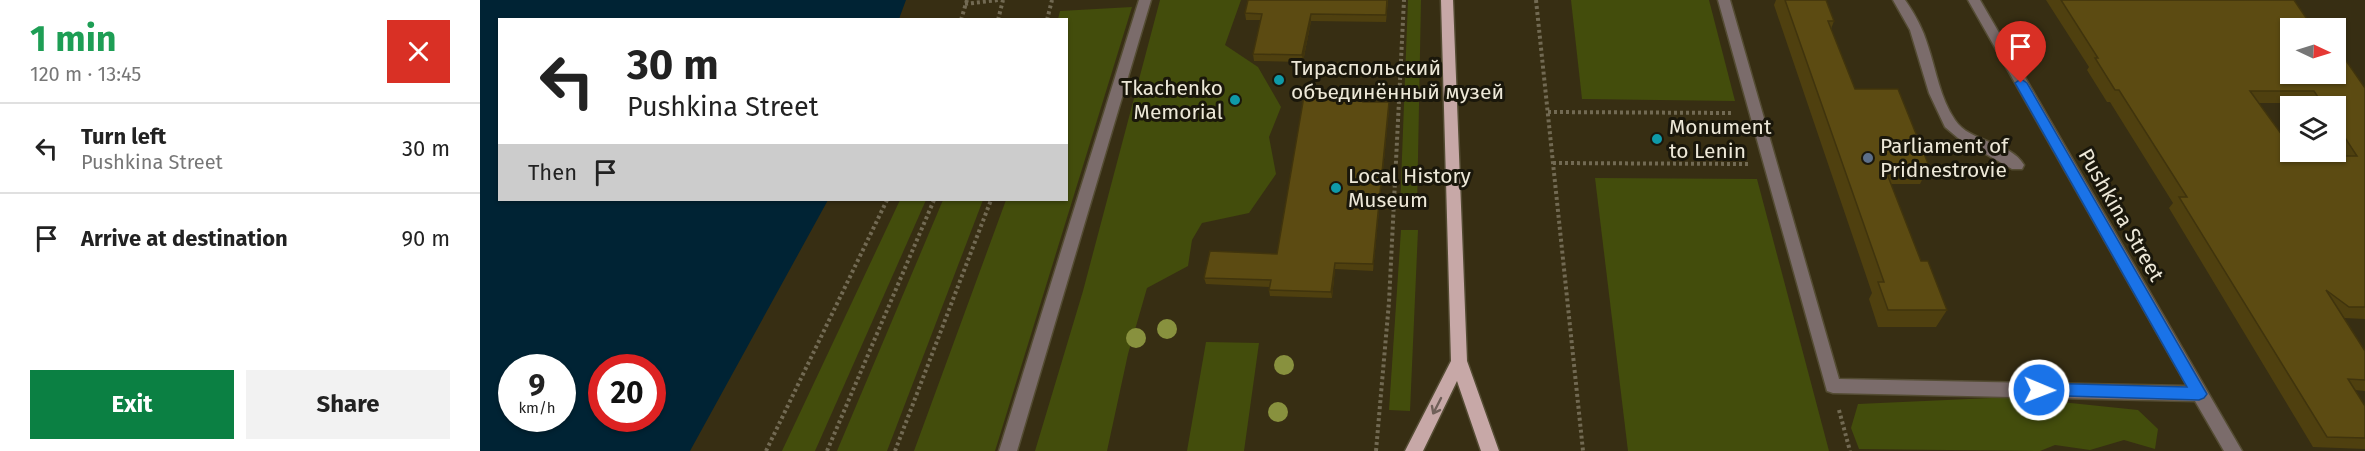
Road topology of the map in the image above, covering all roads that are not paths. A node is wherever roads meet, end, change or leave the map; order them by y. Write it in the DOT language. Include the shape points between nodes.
graph roads {
  1 [pos="1145,0"];
  2 [pos="1447,0"];
  3 [pos="1724,0"];
  4 [pos="1899,0"];
  5 [pos="1974,0"];
  6 [pos="2017,165"];
  7 [pos="1459,361"];
  8 [pos="2199,394"];
  9 [pos="1008,451"];
  10 [pos="1414,451"];
  11 [pos="1490,451"];
  12 [pos="2233,451"];
  1 -- 9 [label="street"];
  2 -- 7 [label="main road"];
  3 -- 8 [label="street" via="1833,386"];
  4 -- 6 [label="street" via="1923,43 1937,98 1952,127 2008,156"];
  5 -- 8 [label="street, Pushkina Street"];
  7 -- 10 [label="main road, one-way"];
  7 -- 11 [label="main road"];
  8 -- 12 [label="street, Pushkina Street"];
}
